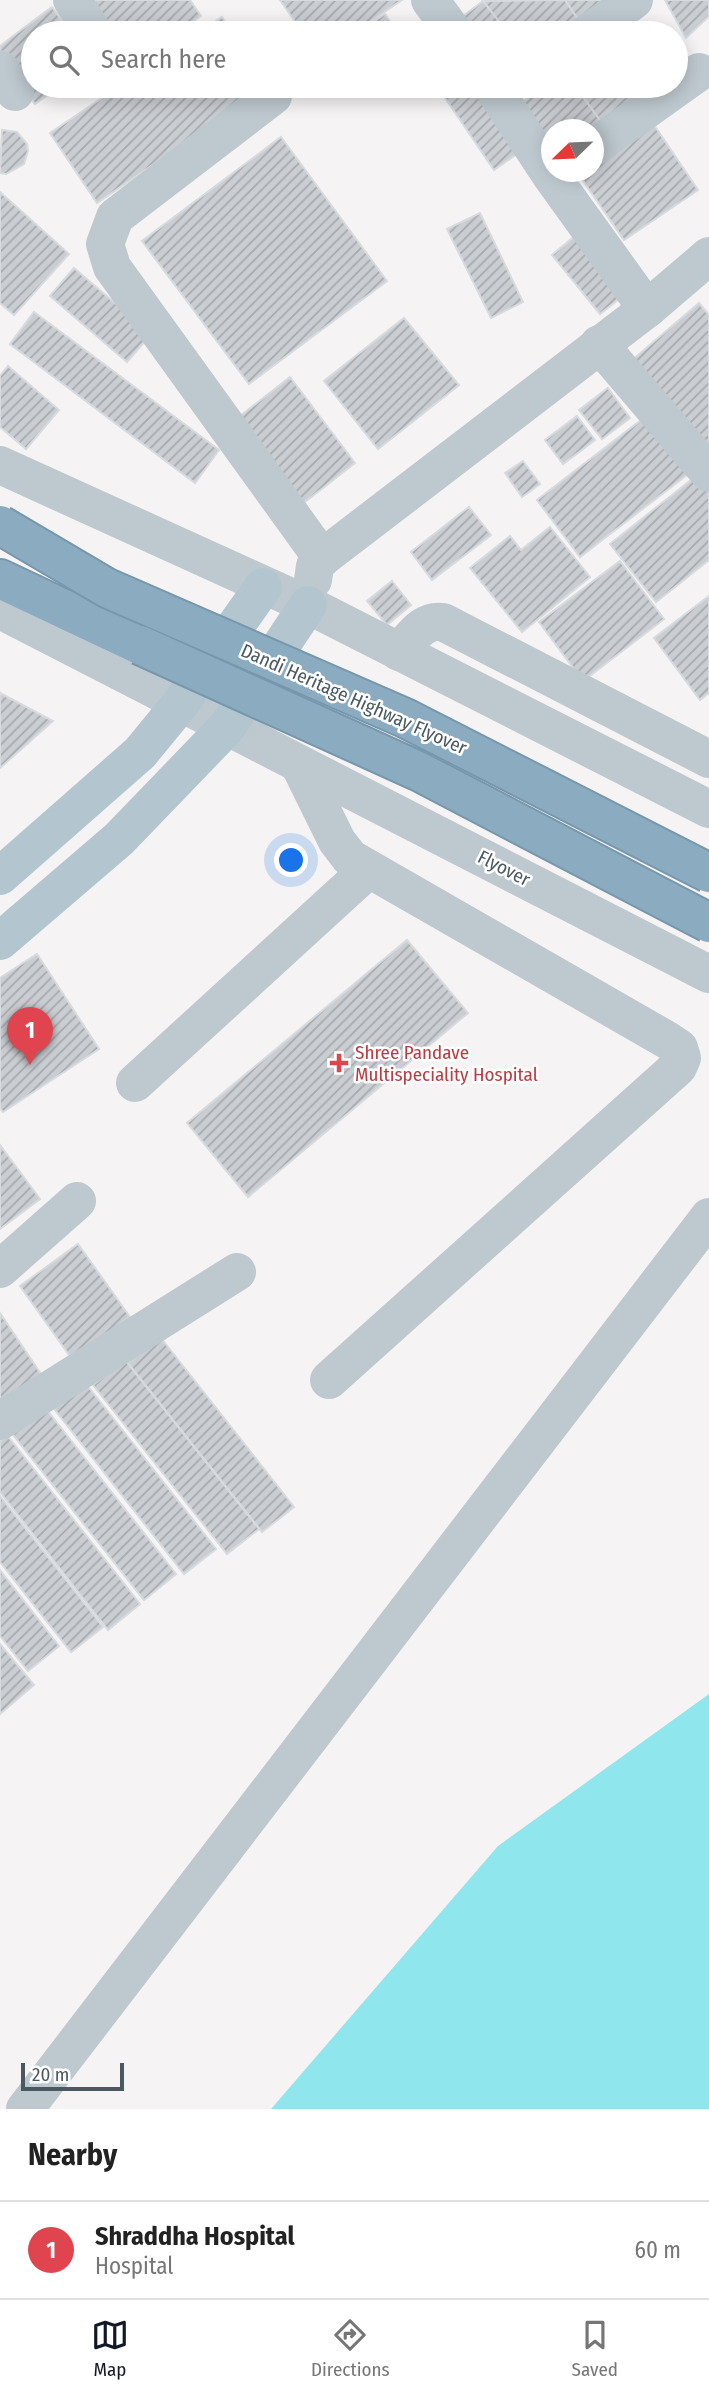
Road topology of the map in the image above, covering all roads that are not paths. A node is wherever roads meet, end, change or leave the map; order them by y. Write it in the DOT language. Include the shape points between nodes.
graph roads {
  1 [pos="72,0"];
  2 [pos="634,0"];
  3 [pos="86,21"];
  4 [pos="605,21"];
  5 [pos="699,72"];
  6 [pos="688,80"];
  7 [pos="269,98"];
  8 [pos="508,98"];
  9 [pos="663,98"];
  10 [pos="604,140"];
  11 [pos="541,150"];
  12 [pos="561,182"];
  13 [pos="709,256"];
  14 [pos="647,309"];
  15 [pos="599,344"];
  16 [pos="0,465"];
  17 [pos="707,467"];
  18 [pos="0,525"];
  19 [pos="319,562"];
  20 [pos="0,579"];
  21 [pos="263,587"];
  22 [pos="308,605"];
  23 [pos="0,610"];
  24 [pos="399,652"];
  25 [pos="181,703"];
  26 [pos="227,727"];
  27 [pos="709,759"];
  28 [pos="299,764"];
  29 [pos="709,809"];
  30 [pos="368,870"];
  31 [pos="709,873"];
  32 [pos="0,876"];
  33 [pos="709,923"];
  34 [pos="0,941"];
  35 [pos="709,974"];
  36 [pos="135,1083"];
  37 [pos="77,1201"];
  38 [pos="709,1217"];
  39 [pos="0,1269"];
  40 [pos="237,1272"];
  41 [pos="329,1380"];
  42 [pos="0,1421"];
  43 [pos="25,2109"];
  1 -- 3 [label="street"];
  2 -- 4 [label="street"];
  5 -- 6 [label="street"];
  7 -- 19 [label="street" via="115,217 105,244 112,267"];
  8 -- 11 [label="street"];
  9 -- 10 [label="street"];
  12 -- 14 [label="street"];
  13 -- 14 [label="street"];
  14 -- 15 [label="street"];
  15 -- 17 [label="street"];
  15 -- 19 [label="street"];
  16 -- 21 [label="street"];
  18 -- 31 [label="highway, Dandi Heritage Highway Flyover, bridge" via="107,588 405,718"];
  19 -- 21 [label="street"];
  19 -- 22 [label="street"];
  20 -- 33 [label="highway, Dandi Heritage Highway Flyover, bridge" via="418,771"];
  21 -- 22 [label="street"];
  21 -- 25 [label="main road"];
  22 -- 24 [label="street"];
  22 -- 26 [label="main road"];
  23 -- 25 [label="street, Flyover"];
  24 -- 27 [label="street" via="421,627 432,620 443,622"];
  24 -- 29 [label="street"];
  25 -- 26 [label="street, Flyover"];
  25 -- 32 [label="main road" via="141,753"];
  26 -- 28 [label="street, Flyover"];
  26 -- 34 [label="main road" via="119,839"];
  28 -- 30 [label="street" via="337,841 350,858"];
  28 -- 35 [label="street, Flyover"];
  30 -- 36 [label="street"];
  30 -- 41 [label="street" via="667,1040 679,1048 682,1058 678,1067"];
  37 -- 39 [label="street"];
  38 -- 43 [label="street"];
  40 -- 42 [label="street"];
}
